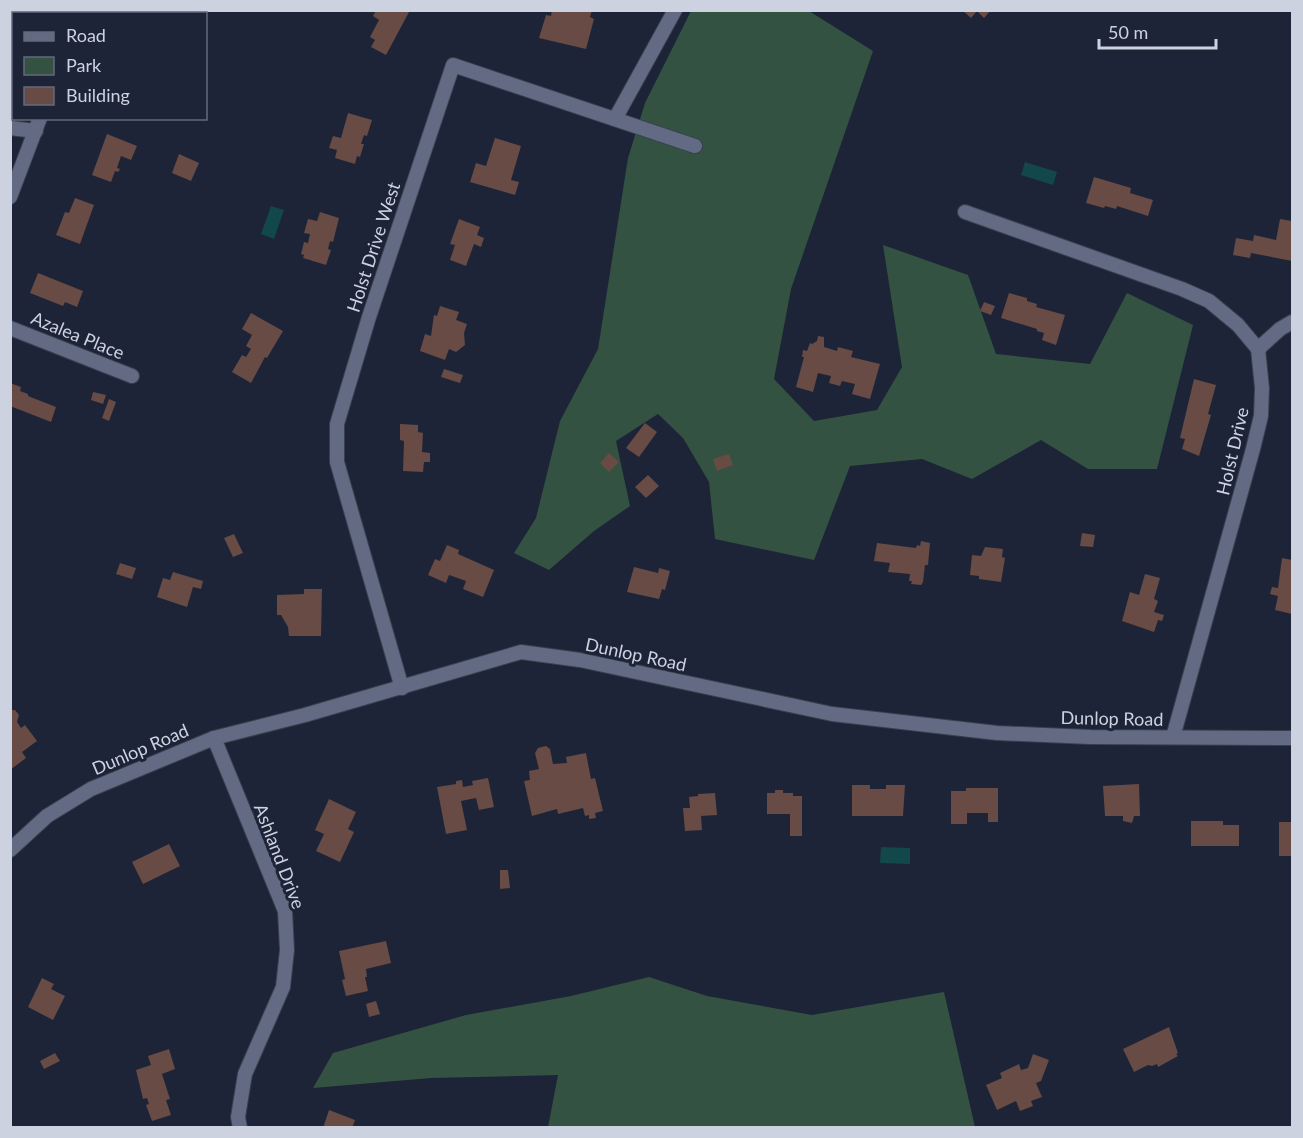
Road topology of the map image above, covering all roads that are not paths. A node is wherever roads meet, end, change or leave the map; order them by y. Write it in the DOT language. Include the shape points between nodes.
graph roads {
  1 [pos="675,10"];
  2 [pos="615,119"];
  3 [pos="38,124"];
  4 [pos="10,128"];
  5 [pos="695,146"];
  6 [pos="10,197"];
  7 [pos="965,212"];
  8 [pos="1293,322"];
  9 [pos="10,328"];
  10 [pos="1258,349"];
  11 [pos="132,376"];
  12 [pos="402,688"];
  13 [pos="1173,737"];
  14 [pos="213,738"];
  15 [pos="1293,738"];
  16 [pos="10,850"];
  17 [pos="240,1128"];
  1 -- 2 [label="street"];
  2 -- 5 [label="street, Holst Drive West"];
  2 -- 12 [label="street, Holst Drive West" via="453,65 337,424 337,462"];
  3 -- 4 [label="street"];
  3 -- 6 [label="street"];
  7 -- 10 [label="street" via="1209,301 1238,325"];
  8 -- 10 [label="street" via="1280,328"];
  9 -- 11 [label="street, Azalea Place"];
  10 -- 13 [label="street, Holst Drive" via="1261,416"];
  12 -- 13 [label="street, Dunlop Road" via="521,652 580,660 832,714 997,733"];
  12 -- 14 [label="street, Dunlop Road"];
  13 -- 15 [label="street, Dunlop Road"];
  14 -- 16 [label="street, Dunlop Road" via="91,789 47,816"];
  14 -- 17 [label="street, Ashland Drive" via="285,911 283,987 245,1074 238,1117"];
}
